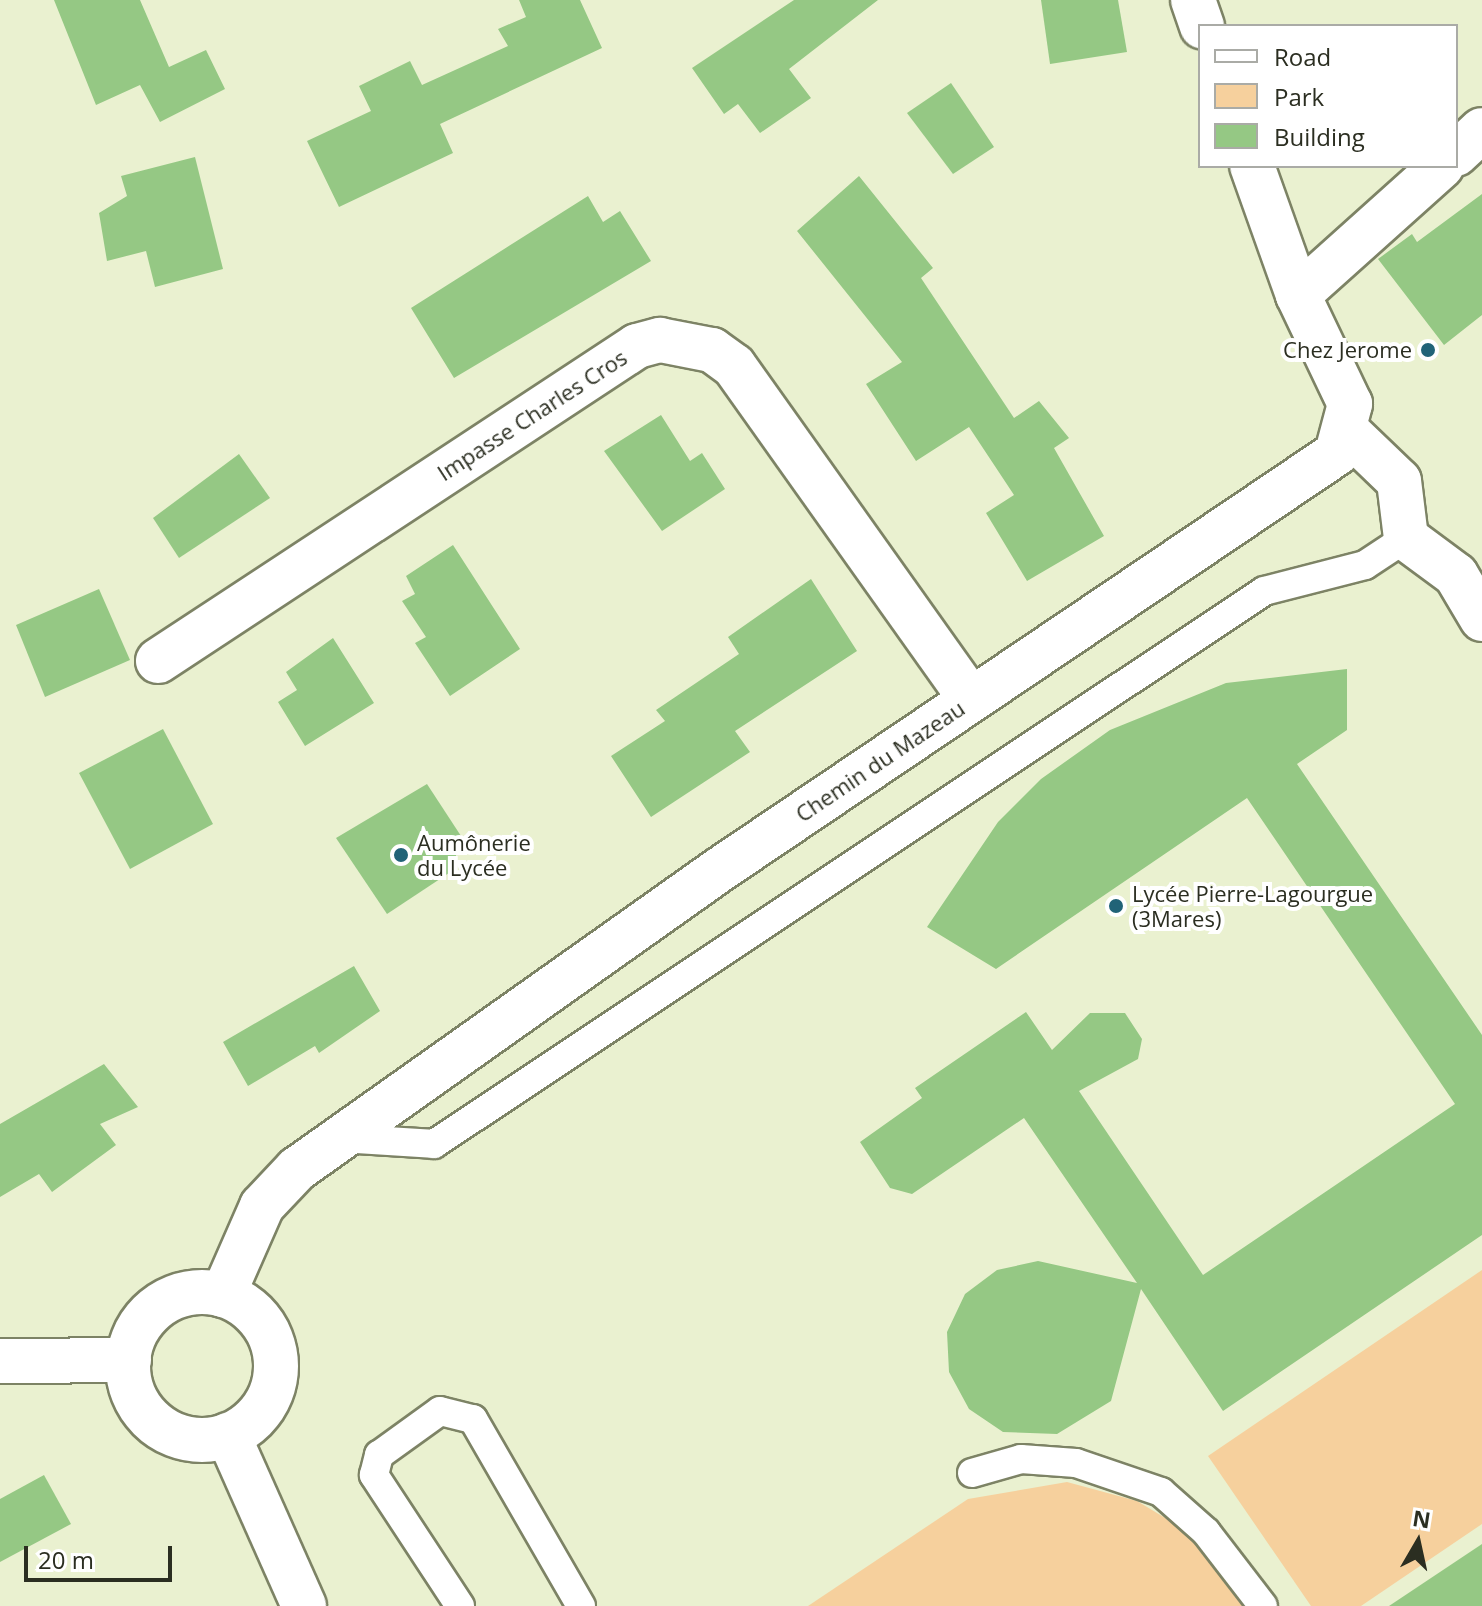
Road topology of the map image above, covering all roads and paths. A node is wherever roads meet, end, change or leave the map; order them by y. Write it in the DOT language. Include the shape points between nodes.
graph roads {
  1 [pos="1193,0"];
  2 [pos="1201,24"];
  3 [pos="1482,130"];
  4 [pos="1458,152"];
  5 [pos="1253,168"];
  6 [pos="1440,168"];
  7 [pos="1298,295"];
  8 [pos="1347,431"];
  9 [pos="1406,538"];
  10 [pos="1482,619"];
  11 [pos="158,661"];
  12 [pos="971,699"];
  13 [pos="339,1138"];
  14 [pos="223,1295"];
  15 [pos="129,1360"];
  16 [pos="0,1361"];
  17 [pos="228,1435"];
  18 [pos="972,1473"];
  19 [pos="304,1606"];
  20 [pos="460,1606"];
  21 [pos="581,1606"];
  22 [pos="1263,1606"];
  1 -- 2 [label="street"];
  3 -- 4 [label="street"];
  5 -- 7 [label="street"];
  6 -- 7 [label="street"];
  7 -- 8 [label="street" via="1350,404"];
  8 -- 9 [label="street" via="1399,481"];
  8 -- 12 [label="street, Chemin du Mazeau" via="1337,453 1307,475"];
  9 -- 10 [label="street" via="1456,575"];
  9 -- 13 [label="lane" via="1365,565 1264,591 434,1144"];
  11 -- 12 [label="street, Impasse Charles Cros" via="637,346 660,340 712,350 734,366"];
  12 -- 13 [label="street, Chemin du Mazeau"];
  13 -- 14 [label="street, Chemin du Mazeau" via="262,1206"];
  14 -- 15 [label="street" via="180,1295 160,1305 134,1339"];
  14 -- 17 [label="street" via="263,1323 277,1363 268,1401"];
  15 -- 16 [label="street"];
  15 -- 17 [label="street" via="137,1401 150,1418 187,1438"];
  17 -- 19 [label="street"];
  18 -- 22 [label="lane" via="1021,1459 1076,1463 1161,1492 1206,1532"];
  20 -- 21 [label="lane" via="374,1475 379,1455 440,1411 473,1419"];
}
